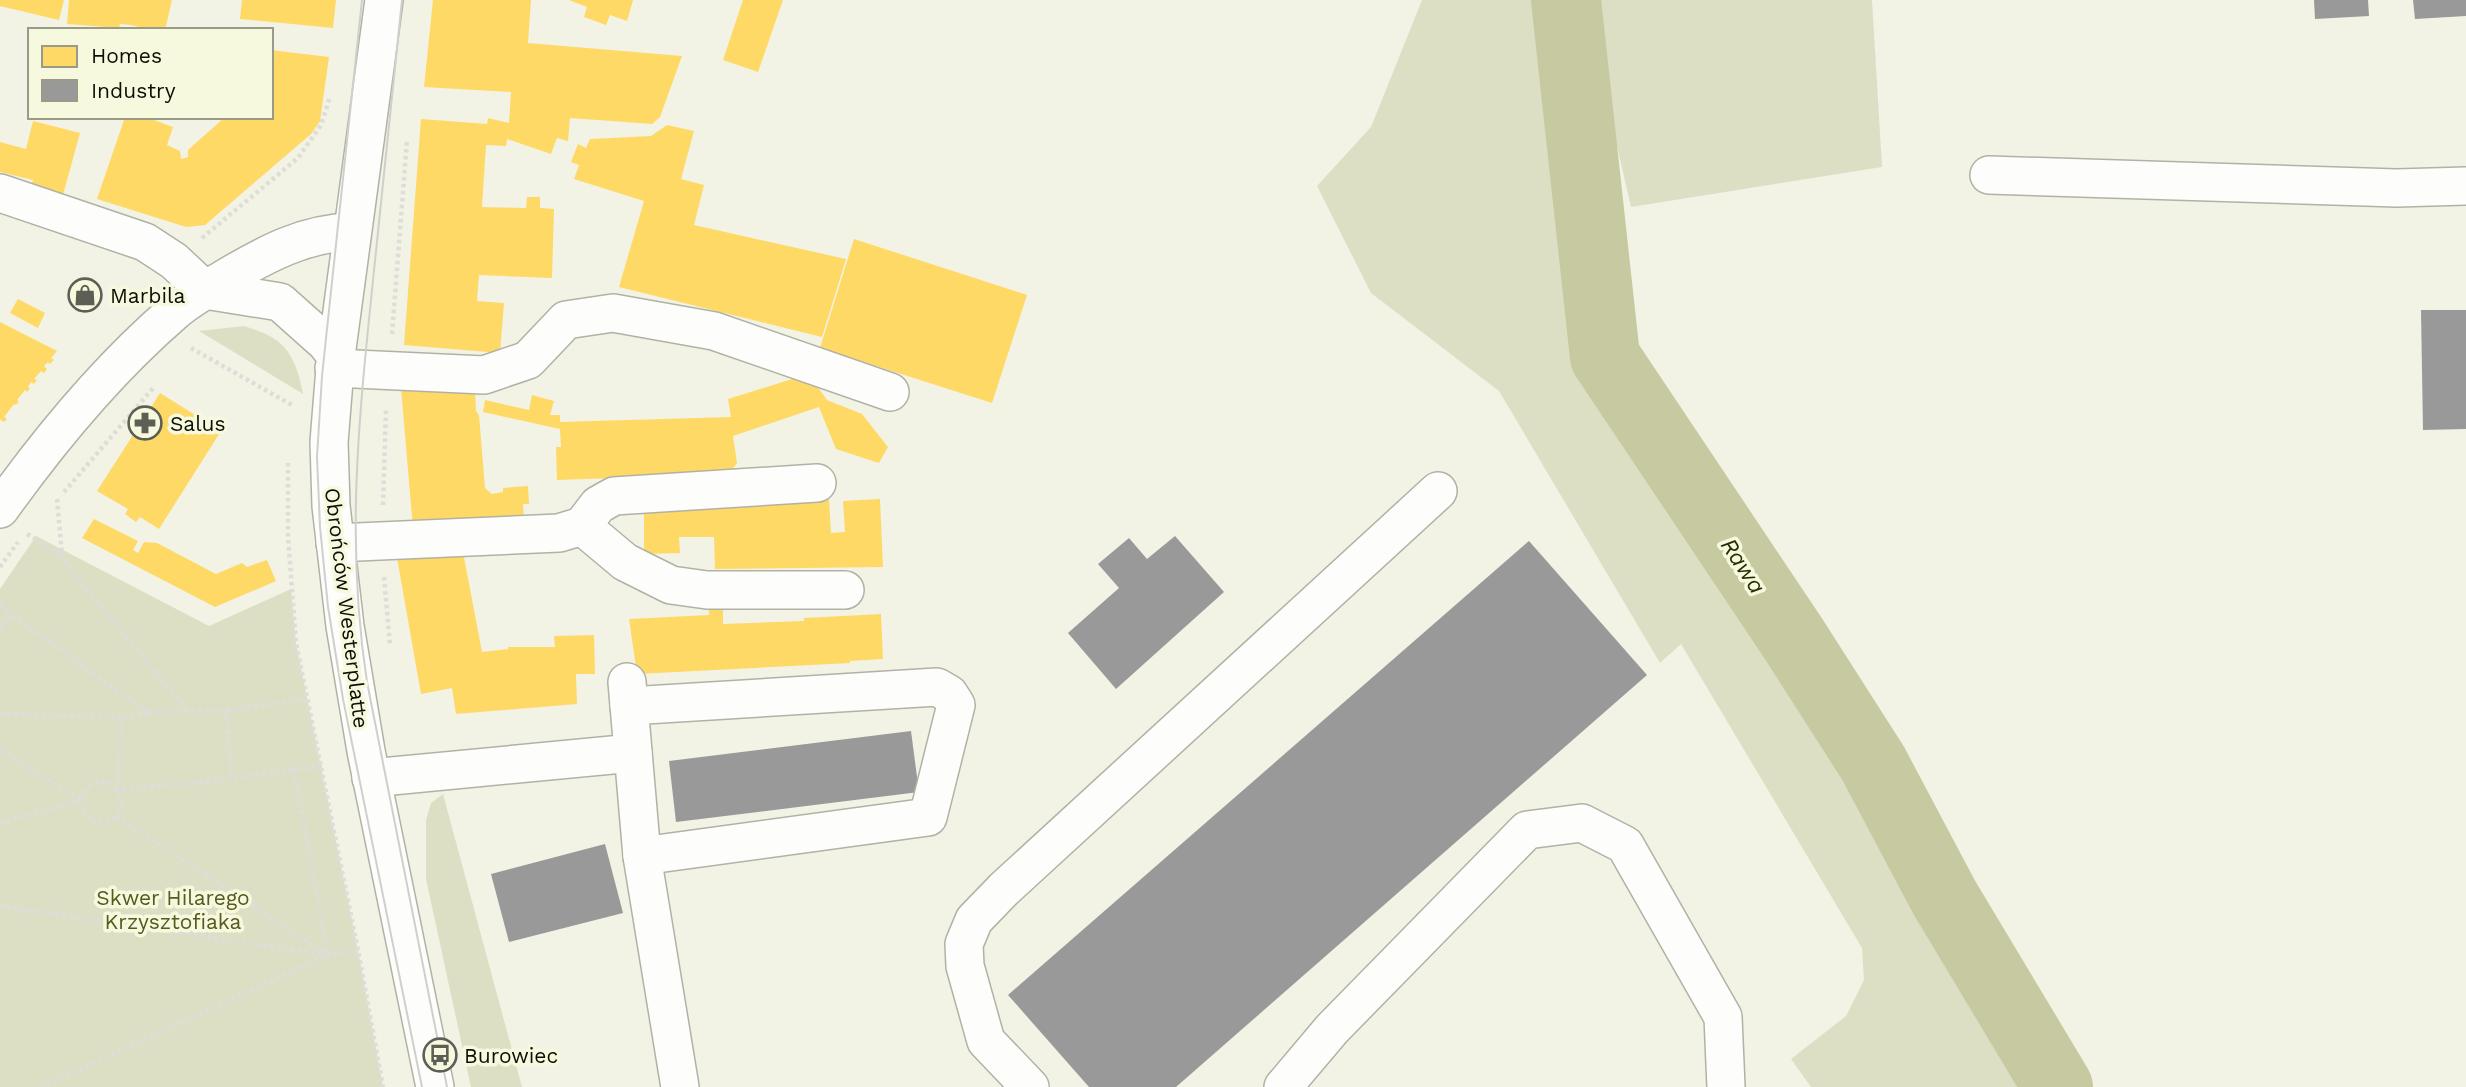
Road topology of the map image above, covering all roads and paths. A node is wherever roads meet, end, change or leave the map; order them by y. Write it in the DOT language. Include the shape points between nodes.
graph roads {
  1 [pos="384,0"];
  2 [pos="331,85"];
  3 [pos="407,131"];
  4 [pos="1989,175"];
  5 [pos="2466,186"];
  6 [pos="0,193"];
  7 [pos="351,232"];
  8 [pos="174,261"];
  9 [pos="205,290"];
  10 [pos="184,352"];
  11 [pos="335,362"];
  12 [pos="389,370"];
  13 [pos="156,384"];
  14 [pos="890,392"];
  15 [pos="292,416"];
  16 [pos="289,452"];
  17 [pos="11,475"];
  18 [pos="817,483"];
  19 [pos="1438,491"];
  20 [pos="57,499"];
  21 [pos="49,508"];
  22 [pos="19,523"];
  23 [pos="582,526"];
  24 [pos="381,541"];
  25 [pos="335,543"];
  26 [pos="62,555"];
  27 [pos="0,567"];
  28 [pos="845,590"];
  29 [pos="0,605"];
  30 [pos="11,614"];
  31 [pos="0,629"];
  32 [pos="390,650"];
  33 [pos="309,699"];
  34 [pos="226,710"];
  35 [pos="186,711"];
  36 [pos="148,713"];
  37 [pos="0,714"];
  38 [pos="121,717"];
  39 [pos="0,750"];
  40 [pos="633,753"];
  41 [pos="322,767"];
  42 [pos="294,769"];
  43 [pos="372,778"];
  44 [pos="232,779"];
  45 [pos="118,790"];
  46 [pos="81,801"];
  47 [pos="117,816"];
  48 [pos="0,823"];
  49 [pos="642,856"];
  50 [pos="0,906"];
  51 [pos="358,950"];
  52 [pos="328,955"];
  53 [pos="41,1087"];
  54 [pos="383,1087"];
  55 [pos="435,1087"];
  56 [pos="680,1087"];
  57 [pos="1030,1087"];
  58 [pos="1283,1087"];
  59 [pos="1726,1087"];
  1 -- 7 [label="street, Obrońców Westerplatte"];
  2 -- 8 [label="path" via="321,125 298,158"];
  3 -- 12 [label="path"];
  4 -- 5 [label="street" via="2397,188"];
  6 -- 8 [label="street" via="145,242"];
  7 -- 9 [label="street" via="325,234 274,250"];
  7 -- 11 [label="street, Obrońców Westerplatte"];
  8 -- 9 [label="street"];
  9 -- 11 [label="street" via="279,302 326,343"];
  9 -- 17 [label="street" via="175,311"];
  10 -- 15 [label="path" via="190,348 293,405"];
  11 -- 12 [label="street"];
  11 -- 25 [label="street, Obrońców Westerplatte" via="329,442"];
  12 -- 14 [label="street" via="484,375 528,360 566,320 613,313 714,331"];
  12 -- 24 [label="path"];
  13 -- 20 [label="path"];
  16 -- 33 [label="path" via="291,589 296,643"];
  17 -- 22 [label="street"];
  18 -- 23 [label="street" via="614,496 598,505"];
  19 -- 57 [label="street" via="974,920 964,944 965,966 986,1041"];
  20 -- 21 [label="path"];
  20 -- 26 [label="path"];
  22 -- 26 [label="path"];
  22 -- 27 [label="path"];
  23 -- 24 [label="street" via="559,533"];
  23 -- 28 [label="street" via="625,562 671,585 707,590"];
  24 -- 25 [label="street"];
  24 -- 32 [label="path"];
  25 -- 43 [label="street, Obrońców Westerplatte"];
  26 -- 35 [label="path"];
  29 -- 30 [label="path"];
  30 -- 31 [label="path"];
  30 -- 36 [label="path"];
  33 -- 34 [label="path"];
  33 -- 41 [label="path"];
  34 -- 35 [label="path"];
  34 -- 44 [label="path"];
  35 -- 36 [label="path"];
  36 -- 38 [label="path"];
  37 -- 38 [label="path"];
  38 -- 45 [label="path"];
  39 -- 46 [label="path"];
  40 -- 43 [label="street"];
  40 -- 49 [label="street"];
  40 -- 49 [label="street" via="628,694 937,687 956,705 928,817"];
  41 -- 42 [label="path"];
  41 -- 51 [label="path"];
  42 -- 44 [label="path"];
  42 -- 52 [label="path"];
  43 -- 55 [label="street, Obrońców Westerplatte"];
  44 -- 45 [label="path"];
  45 -- 46 [label="path" via="107,782 93,783"];
  45 -- 47 [label="path" via="123,804"];
  46 -- 47 [label="path" via="91,820 105,823"];
  46 -- 48 [label="path"];
  47 -- 52 [label="path"];
  49 -- 56 [label="street"];
  50 -- 52 [label="path"];
  51 -- 52 [label="path"];
  51 -- 54 [label="path"];
  52 -- 53 [label="path"];
  58 -- 59 [label="street" via="1332,1029 1527,830 1582,823 1625,845 1723,1017"];
}
